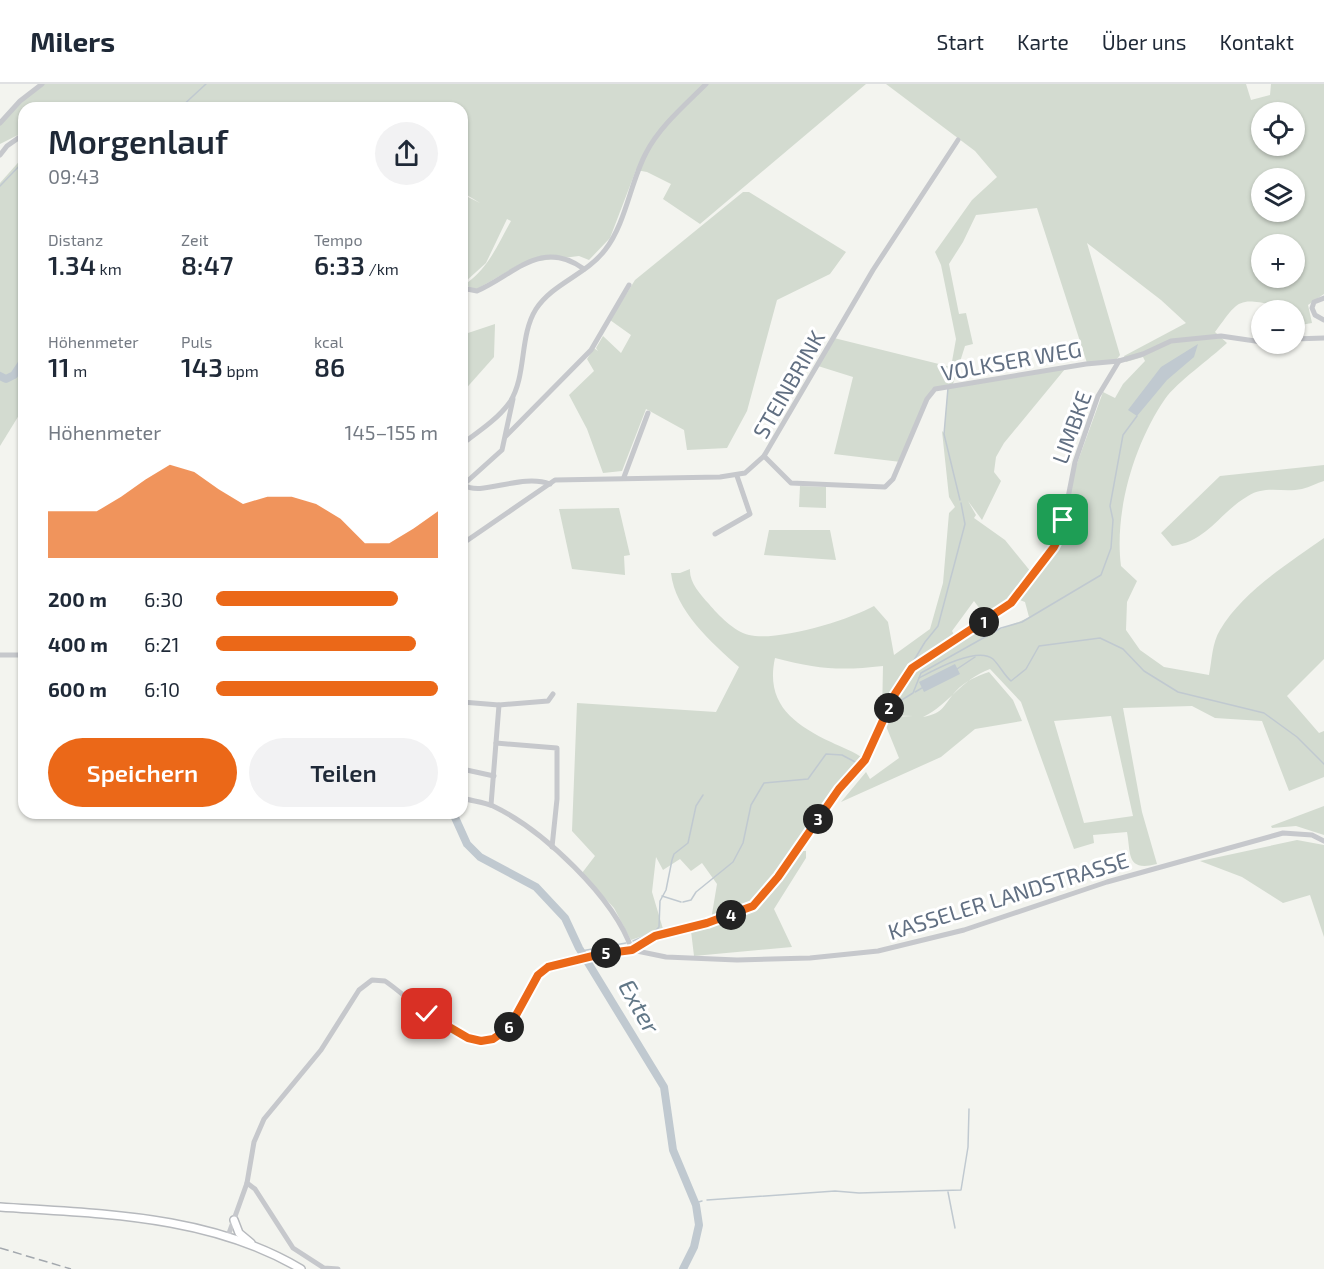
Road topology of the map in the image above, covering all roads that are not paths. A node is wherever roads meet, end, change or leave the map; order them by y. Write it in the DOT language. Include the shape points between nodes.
graph roads {
  1 [pos="42,84"];
  2 [pos="706,84"];
  3 [pos="19,102"];
  4 [pos="18,103"];
  5 [pos="1,119"];
  6 [pos="18,138"];
  7 [pos="958,140"];
  8 [pos="0,155"];
  9 [pos="584,269"];
  10 [pos="629,285"];
  11 [pos="468,289"];
  12 [pos="1324,298"];
  13 [pos="1324,320"];
  14 [pos="1324,338"];
  15 [pos="1305,339"];
  16 [pos="1251,340"];
  17 [pos="1119,361"];
  18 [pos="515,392"];
  19 [pos="648,413"];
  20 [pos="506,436"];
  21 [pos="468,439"];
  22 [pos="764,456"];
  23 [pos="737,476"];
  24 [pos="624,477"];
  25 [pos="468,481"];
  26 [pos="550,484"];
  27 [pos="468,487"];
  28 [pos="715,534"];
  29 [pos="468,540"];
  30 [pos="0,655"];
  31 [pos="18,655"];
  32 [pos="554,694"];
  33 [pos="468,702"];
  34 [pos="500,705"];
  35 [pos="496,743"];
  36 [pos="468,770"];
  37 [pos="494,776"];
  38 [pos="468,800"];
  39 [pos="490,805"];
  40 [pos="1324,841"];
  41 [pos="552,847"];
  42 [pos="632,950"];
  43 [pos="247,1183"];
  44 [pos="0,1207"];
  45 [pos="234,1220"];
  46 [pos="228,1236"];
  47 [pos="252,1245"];
  48 [pos="301,1269"];
  49 [pos="338,1269"];
  1 -- 3 [label="street"];
  2 -- 9 [label="street" via="651,144 609,244"];
  4 -- 5 [label="street"];
  6 -- 8 [label="street"];
  7 -- 22 [label="street, STEINBRINK" via="874,268"];
  9 -- 11 [label="street" via="568,259 538,259 507,271 477,291"];
  9 -- 18 [label="street" via="551,291 534,312"];
  10 -- 20 [label="street" via="591,350"];
  12 -- 13 [label="street" via="1311,308 1314,315"];
  14 -- 15 [label="street"];
  16 -- 17 [label="street" via="1221,336 1171,341"];
  17 -- 22 [label="street, VOLKSER WEG" via="936,389 927,399 893,479 885,487 791,483"];
  17 -- 42 [label="street, LIMBKE" via="1098,396 1072,469 1061,533 1025,587 1007,606 912,668 895,694 865,760 839,789 758,901 744,911 655,936"];
  18 -- 20 [label="street"];
  18 -- 21 [label="street" via="504,409"];
  19 -- 24 [label="street"];
  20 -- 25 [label="street" via="502,450"];
  22 -- 23 [label="street, STEINBRINK" via="752,469"];
  23 -- 24 [label="street"];
  23 -- 28 [label="street" via="750,514"];
  24 -- 26 [label="street" via="562,479"];
  26 -- 27 [label="street" via="541,480"];
  26 -- 29 [label="street"];
  30 -- 31 [label="street"];
  32 -- 34 [label="street" via="548,701"];
  33 -- 34 [label="street"];
  34 -- 35 [label="street"];
  35 -- 37 [label="street"];
  35 -- 41 [label="street" via="557,748"];
  36 -- 37 [label="street"];
  37 -- 39 [label="street"];
  38 -- 39 [label="street"];
  39 -- 41 [label="street" via="526,825"];
  40 -- 42 [label="street, KASSELER LANDSTRASSE" via="1312,835 1283,832 1107,882 964,930 879,951 737,960 666,957"];
  41 -- 42 [label="street" via="607,902"];
  42 -- 43 [label="street, KASSELER LANDSTRASSE" via="591,956 542,971 509,1028 501,1036 487,1040 468,1038 442,1025 382,980 367,982 321,1050 264,1119 254,1142"];
  43 -- 45 [label="street, KASSELER LANDSTRASSE"];
  43 -- 49 [label="street" via="293,1248 324,1268"];
  44 -- 46 [label="main road" via="155,1219"];
  45 -- 46 [label="street, KASSELER LANDSTRASSE"];
  45 -- 47 [label="main road" via="239,1233"];
  46 -- 47 [label="main road"];
  47 -- 48 [label="main road"];
}
